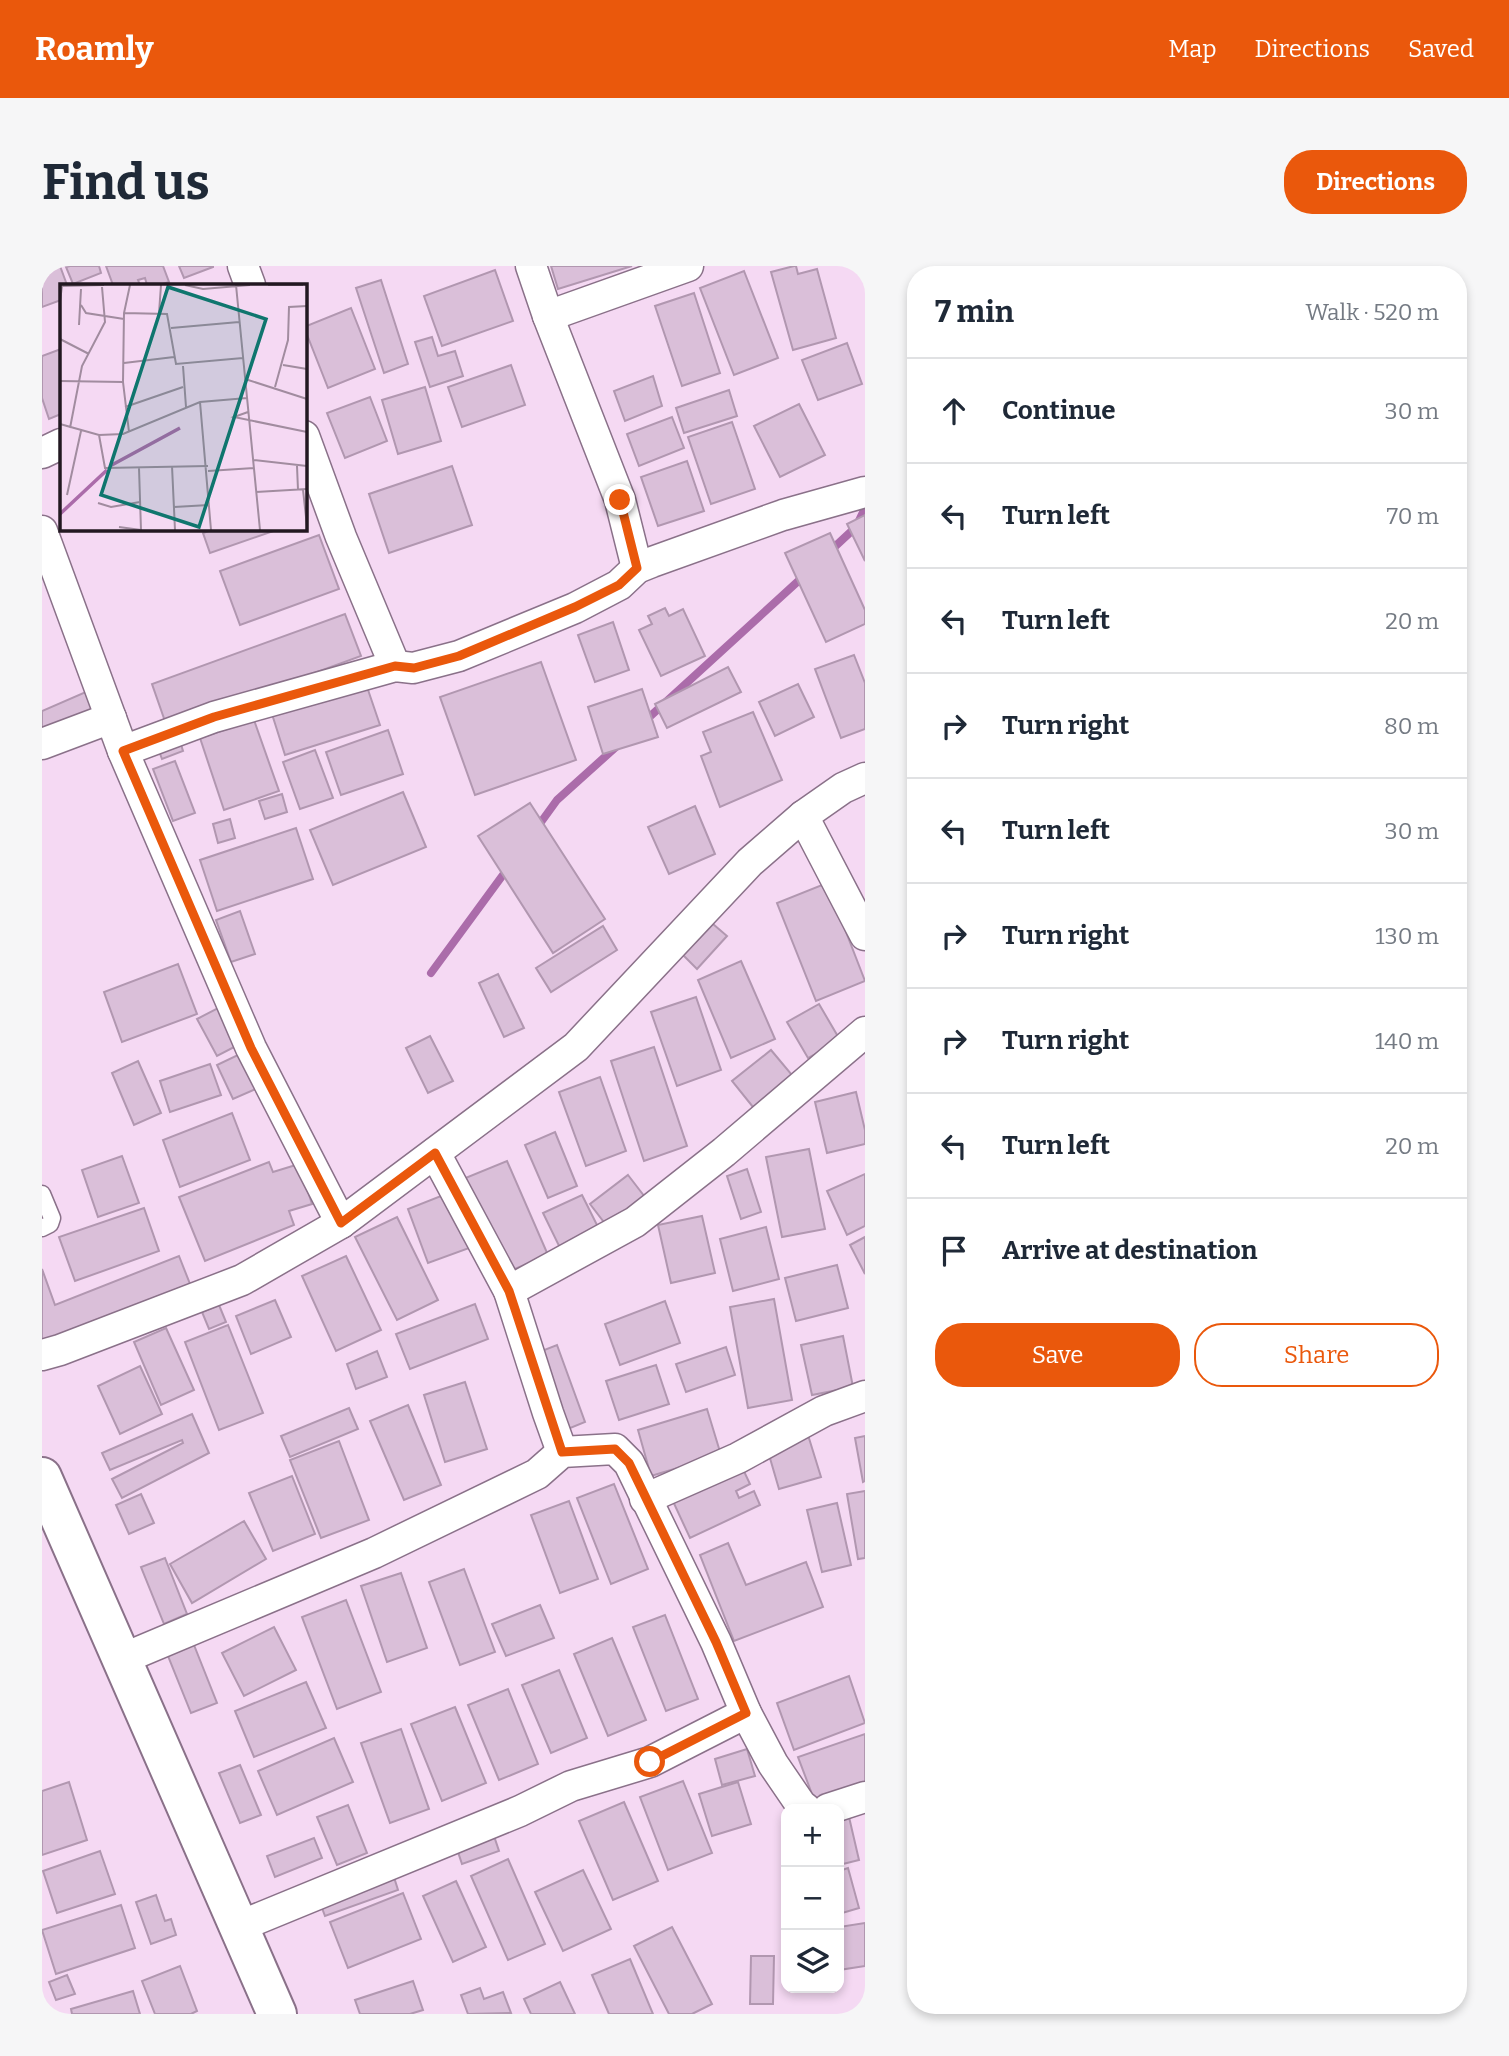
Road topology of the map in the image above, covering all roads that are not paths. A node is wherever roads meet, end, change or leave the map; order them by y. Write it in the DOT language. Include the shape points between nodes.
graph roads {
  1 [pos="243,266"];
  2 [pos="531,266"];
  3 [pos="688,266"];
  4 [pos="250,284"];
  5 [pos="548,316"];
  6 [pos="306,441"];
  7 [pos="60,444"];
  8 [pos="42,453"];
  9 [pos="865,492"];
  10 [pos="42,530"];
  11 [pos="637,568"];
  12 [pos="395,666"];
  13 [pos="111,718"];
  14 [pos="42,744"];
  15 [pos="123,751"];
  16 [pos="865,778"];
  17 [pos="803,816"];
  18 [pos="865,935"];
  19 [pos="865,1032"];
  20 [pos="435,1153"];
  21 [pos="42,1194"];
  22 [pos="341,1223"];
  23 [pos="42,1228"];
  24 [pos="509,1291"];
  25 [pos="42,1355"];
  26 [pos="865,1396"];
  27 [pos="562,1452"];
  28 [pos="46,1497"];
  29 [pos="645,1499"];
  30 [pos="122,1659"];
  31 [pos="746,1713"];
  32 [pos="865,1797"];
  33 [pos="800,1804"];
  34 [pos="843,1804"];
  35 [pos="240,1926"];
  36 [pos="277,2014"];
  1 -- 4 [label="street"];
  2 -- 5 [label="street"];
  3 -- 5 [label="street"];
  5 -- 11 [label="street" via="620,500"];
  6 -- 12 [label="street"];
  7 -- 8 [label="street"];
  9 -- 11 [label="street" via="783,515"];
  10 -- 13 [label="street"];
  11 -- 12 [label="street" via="619,585 575,607 459,656 414,668"];
  12 -- 15 [label="street" via="214,717"];
  13 -- 14 [label="street"];
  13 -- 15 [label="street"];
  15 -- 22 [label="street" via="251,1048"];
  16 -- 17 [label="street"];
  17 -- 18 [label="street"];
  17 -- 20 [label="street" via="750,862 576,1047"];
  19 -- 24 [label="street" via="635,1222"];
  20 -- 22 [label="street"];
  20 -- 24 [label="street"];
  21 -- 23 [label="lane" via="52,1218"];
  22 -- 25 [label="street" via="242,1280"];
  24 -- 27 [label="street"];
  26 -- 29 [label="street" via="824,1411 738,1458"];
  27 -- 29 [label="street" via="615,1449 629,1463"];
  27 -- 30 [label="street" via="537,1474 374,1553"];
  28 -- 30 [label="main road"];
  29 -- 31 [label="street"];
  30 -- 35 [label="main road"];
  31 -- 33 [label="street"];
  31 -- 35 [label="street" via="650,1762 571,1786"];
  32 -- 34 [label="street"];
  35 -- 36 [label="main road"];
}
